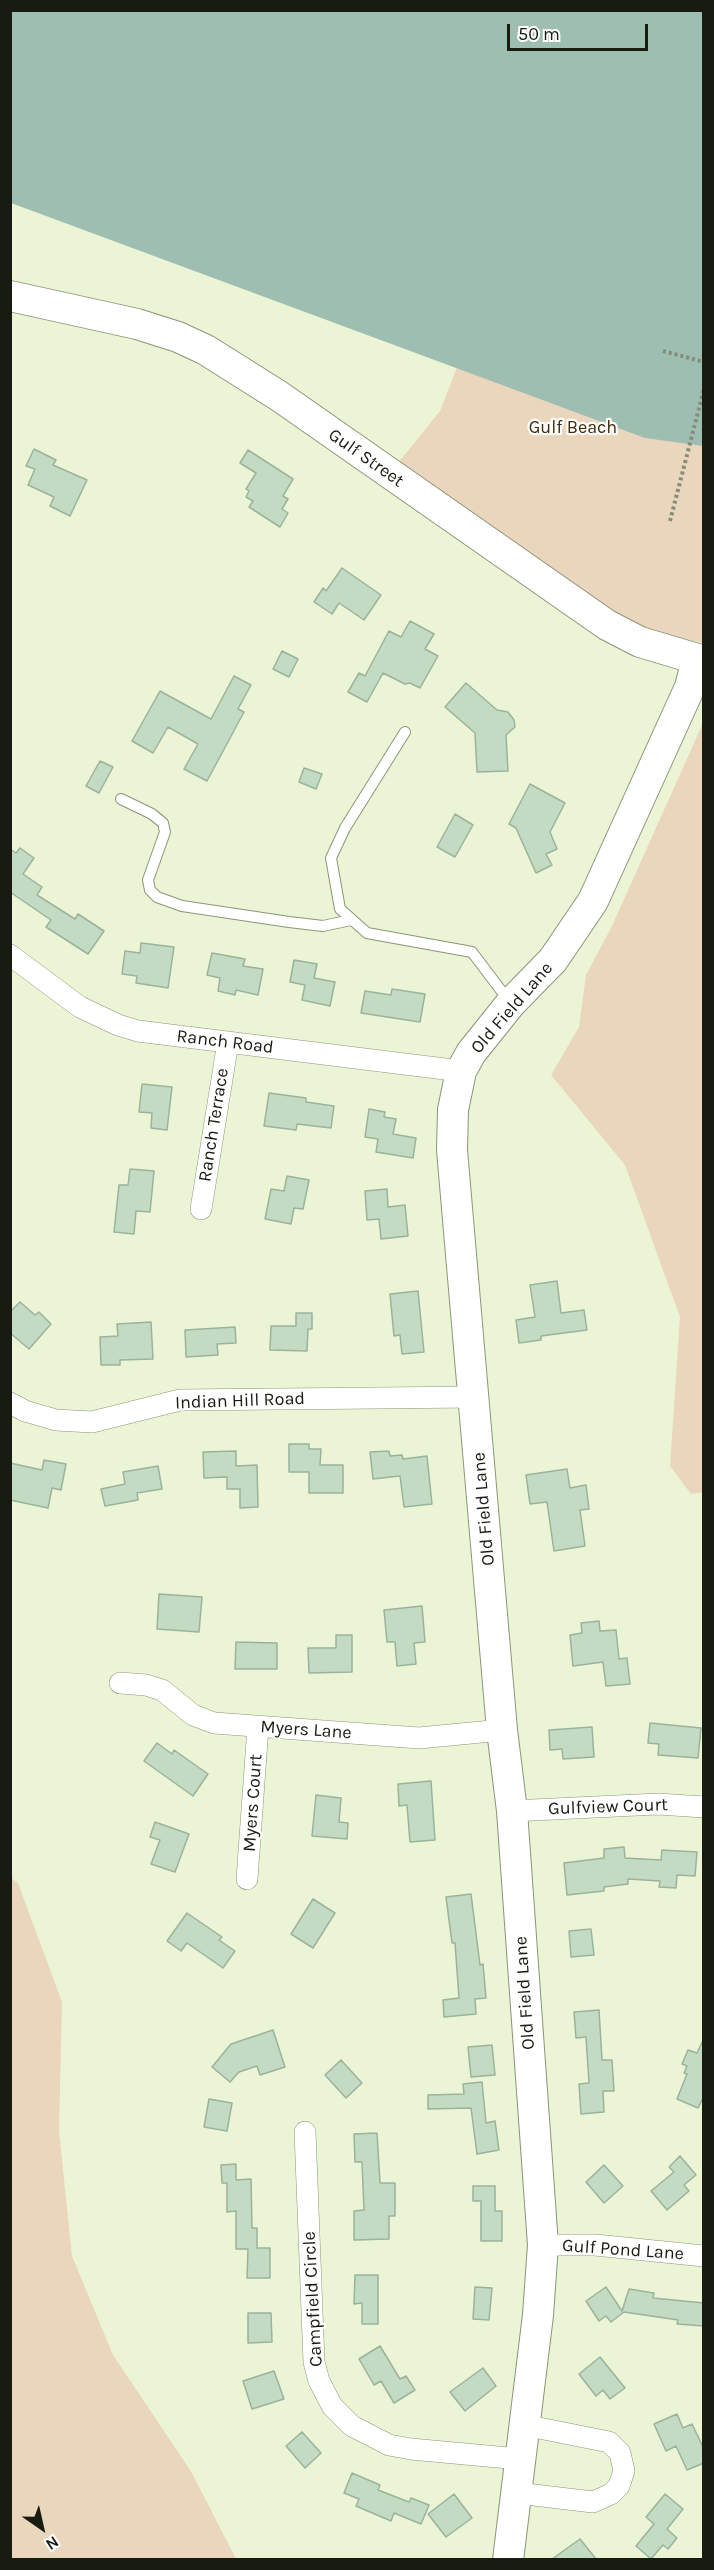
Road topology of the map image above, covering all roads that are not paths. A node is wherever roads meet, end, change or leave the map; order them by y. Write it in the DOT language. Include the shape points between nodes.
graph roads {
  1 [pos="10,296"];
  2 [pos="700,660"];
  3 [pos="405,732"];
  4 [pos="121,799"];
  5 [pos="351,920"];
  6 [pos="10,955"];
  7 [pos="511,1003"];
  8 [pos="228,1042"];
  9 [pos="461,1071"];
  10 [pos="201,1209"];
  11 [pos="475,1398"];
  12 [pos="10,1403"];
  13 [pos="120,1683"];
  14 [pos="258,1727"];
  15 [pos="502,1730"];
  16 [pos="704,1808"];
  17 [pos="512,1811"];
  18 [pos="247,1879"];
  19 [pos="305,2132"];
  20 [pos="543,2245"];
  21 [pos="704,2256"];
  22 [pos="524,2426"];
  23 [pos="519,2459"];
  24 [pos="517,2493"];
  25 [pos="508,2559"];
  1 -- 2 [label="street, Gulf Street" via="137,324 206,350 279,396 607,625 640,642"];
  2 -- 7 [label="street, Old Field Lane" via="593,901 553,960"];
  3 -- 5 [label="lane" via="345,828 331,858 340,909"];
  4 -- 5 [label="lane" via="163,823 165,832 148,880 157,897 182,906 289,922 323,926"];
  5 -- 7 [label="lane" via="367,933 472,952"];
  6 -- 8 [label="street, Ranch Road" via="80,1007 118,1025"];
  7 -- 9 [label="street, Old Field Lane"];
  8 -- 9 [label="street, Ranch Road"];
  8 -- 10 [label="street, Ranch Terrace"];
  9 -- 11 [label="street, Old Field Lane" via="453,1110 452,1150"];
  11 -- 12 [label="street, Indian Hill Road" via="180,1400 92,1422 56,1420"];
  11 -- 15 [label="street, Old Field Lane"];
  13 -- 14 [label="street, Myers Lane" via="162,1690 193,1715 214,1723"];
  14 -- 15 [label="street, Myers Lane" via="419,1738"];
  14 -- 18 [label="street, Myers Court"];
  15 -- 17 [label="street, Old Field Lane"];
  16 -- 17 [label="street, Gulfview Court" via="658,1804"];
  17 -- 20 [label="street, Old Field Lane"];
  19 -- 23 [label="street, Campfield Circle" via="314,2362 332,2406 352,2426 388,2445"];
  20 -- 21 [label="street, Gulf Pond Lane" via="595,2245"];
  20 -- 22 [label="street, Old Field Lane"];
  22 -- 23 [label="street, Old Field Lane"];
  22 -- 24 [label="street" via="609,2442 620,2453 624,2471 619,2486 593,2502"];
  23 -- 24 [label="street, Old Field Lane"];
  24 -- 25 [label="street, Old Field Lane"];
}
